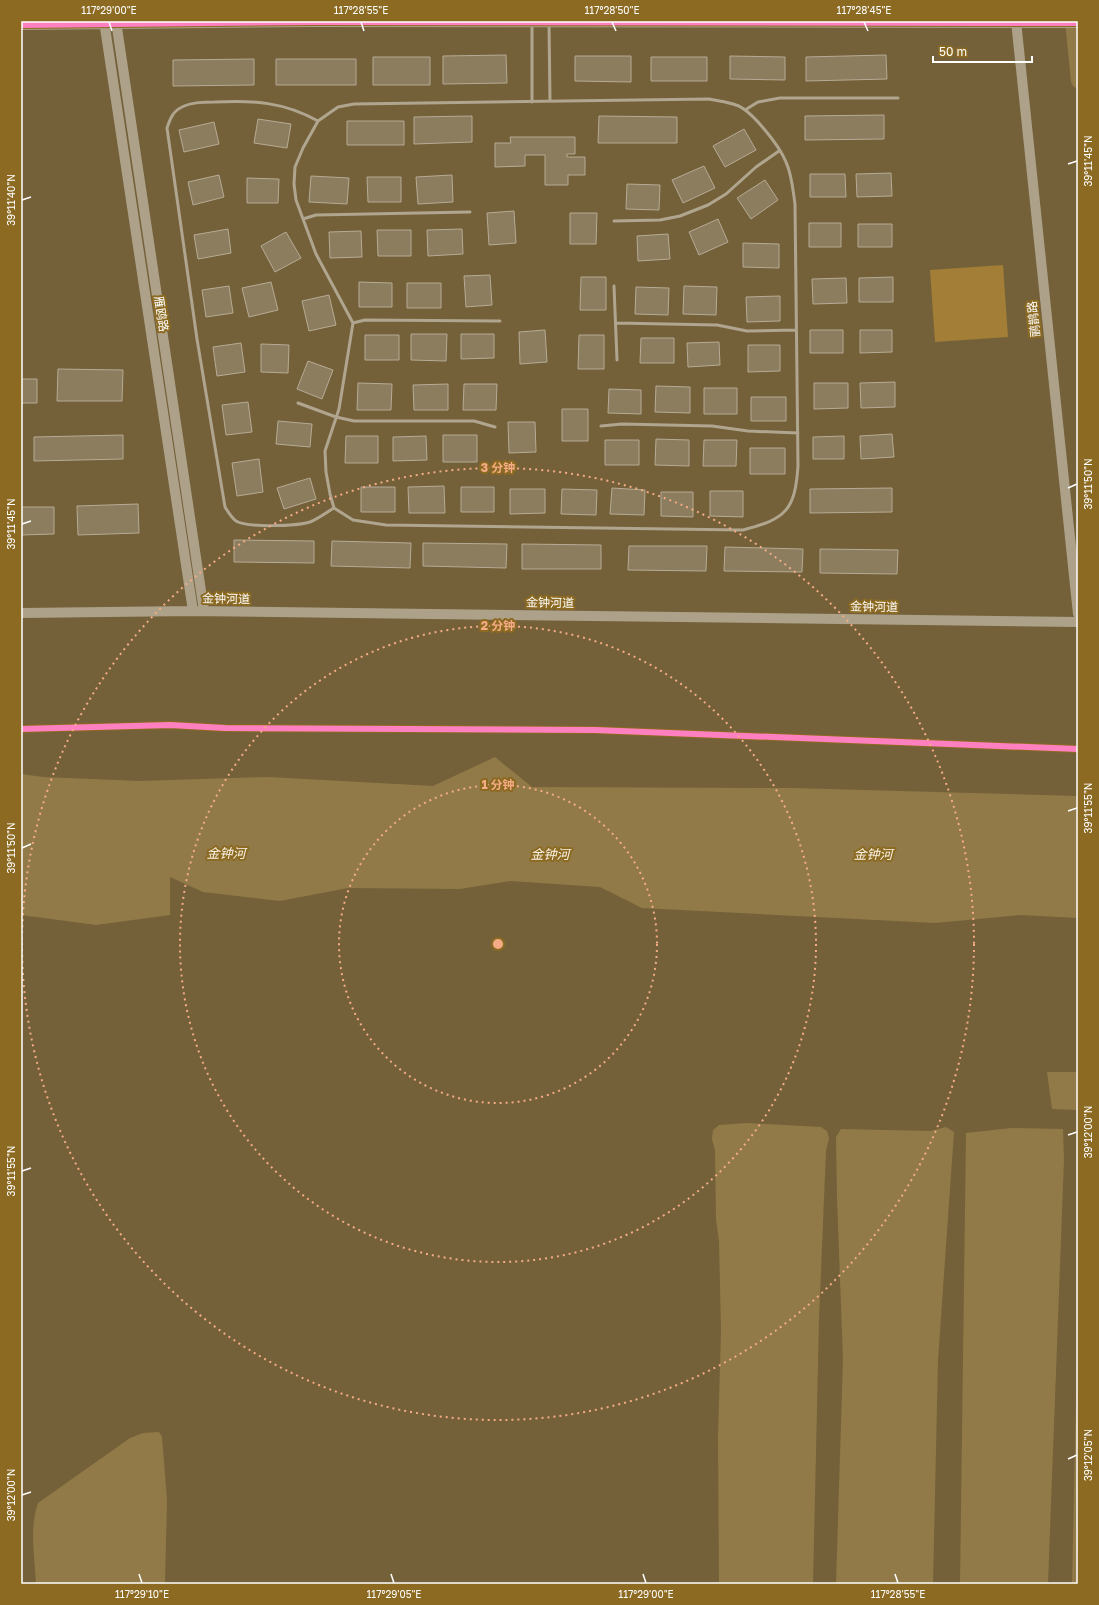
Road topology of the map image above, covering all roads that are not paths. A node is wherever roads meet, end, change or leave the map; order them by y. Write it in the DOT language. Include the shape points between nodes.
graph roads {
  1 [pos="83,21"];
  2 [pos="117,22"];
  3 [pos="532,22"];
  4 [pos="549,22"];
  5 [pos="1016,22"];
  6 [pos="1078,22"];
  7 [pos="104,23"];
  8 [pos="65,24"];
  9 [pos="21,25"];
  10 [pos="898,98"];
  11 [pos="550,101"];
  12 [pos="532,102"];
  13 [pos="745,110"];
  14 [pos="318,121"];
  15 [pos="779,151"];
  16 [pos="470,212"];
  17 [pos="303,219"];
  18 [pos="614,221"];
  19 [pos="614,286"];
  20 [pos="500,321"];
  21 [pos="353,323"];
  22 [pos="616,323"];
  23 [pos="796,330"];
  24 [pos="617,360"];
  25 [pos="298,403"];
  26 [pos="336,417"];
  27 [pos="601,426"];
  28 [pos="495,427"];
  29 [pos="798,433"];
  30 [pos="334,508"];
  31 [pos="193,611"];
  32 [pos="204,611"];
  33 [pos="21,613"];
  34 [pos="1078,614"];
  35 [pos="1078,622"];
  36 [pos="21,729"];
  37 [pos="1078,748"];
  1 -- 8 [label="street"];
  2 -- 3 [label="street"];
  2 -- 7 [label="street"];
  2 -- 32 [label="street, 雁鸥路"];
  3 -- 4 [label="street"];
  3 -- 12 [label="lane"];
  4 -- 5 [label="street"];
  4 -- 11 [label="lane"];
  5 -- 6 [label="street"];
  5 -- 34 [label="street, 鹂鹊路"];
  7 -- 8 [label="street"];
  7 -- 31 [label="street, 雁鸥路"];
  8 -- 9 [label="street"];
  10 -- 13 [label="lane" via="780,98 758,102"];
  11 -- 12 [label="lane"];
  11 -- 13 [label="lane" via="709,100 736,105"];
  12 -- 14 [label="lane" via="354,104 338,107"];
  13 -- 15 [label="lane" via="765,130"];
  14 -- 17 [label="lane" via="295,167 296,200"];
  14 -- 30 [label="lane" via="304,113 275,104 240,100 191,103 180,107 171,116 167,128 197,338 228,514 237,522 249,525 294,525 310,522"];
  15 -- 18 [label="lane" via="756,167 726,194 708,205 680,216 660,220"];
  15 -- 23 [label="lane" via="786,162 792,181 795,204"];
  16 -- 17 [label="lane" via="316,215"];
  17 -- 21 [label="lane" via="316,254"];
  19 -- 22 [label="lane"];
  20 -- 21 [label="lane" via="365,320"];
  21 -- 26 [label="lane"];
  22 -- 23 [label="lane" via="718,325 747,331"];
  22 -- 24 [label="lane"];
  23 -- 29 [label="lane"];
  25 -- 26 [label="lane"];
  26 -- 28 [label="lane" via="354,421 474,421"];
  26 -- 30 [label="lane" via="325,451 326,472"];
  27 -- 29 [label="lane" via="712,426 748,431"];
  29 -- 30 [label="lane" via="796,487 791,503 780,516 743,530 386,525 353,520"];
  31 -- 32 [label="street, 金钟河道"];
  31 -- 33 [label="street, 金钟河道"];
  32 -- 35 [label="street, 金钟河道"];
  36 -- 37 [label="street" via="170,725 241,728 595,730"];
}
